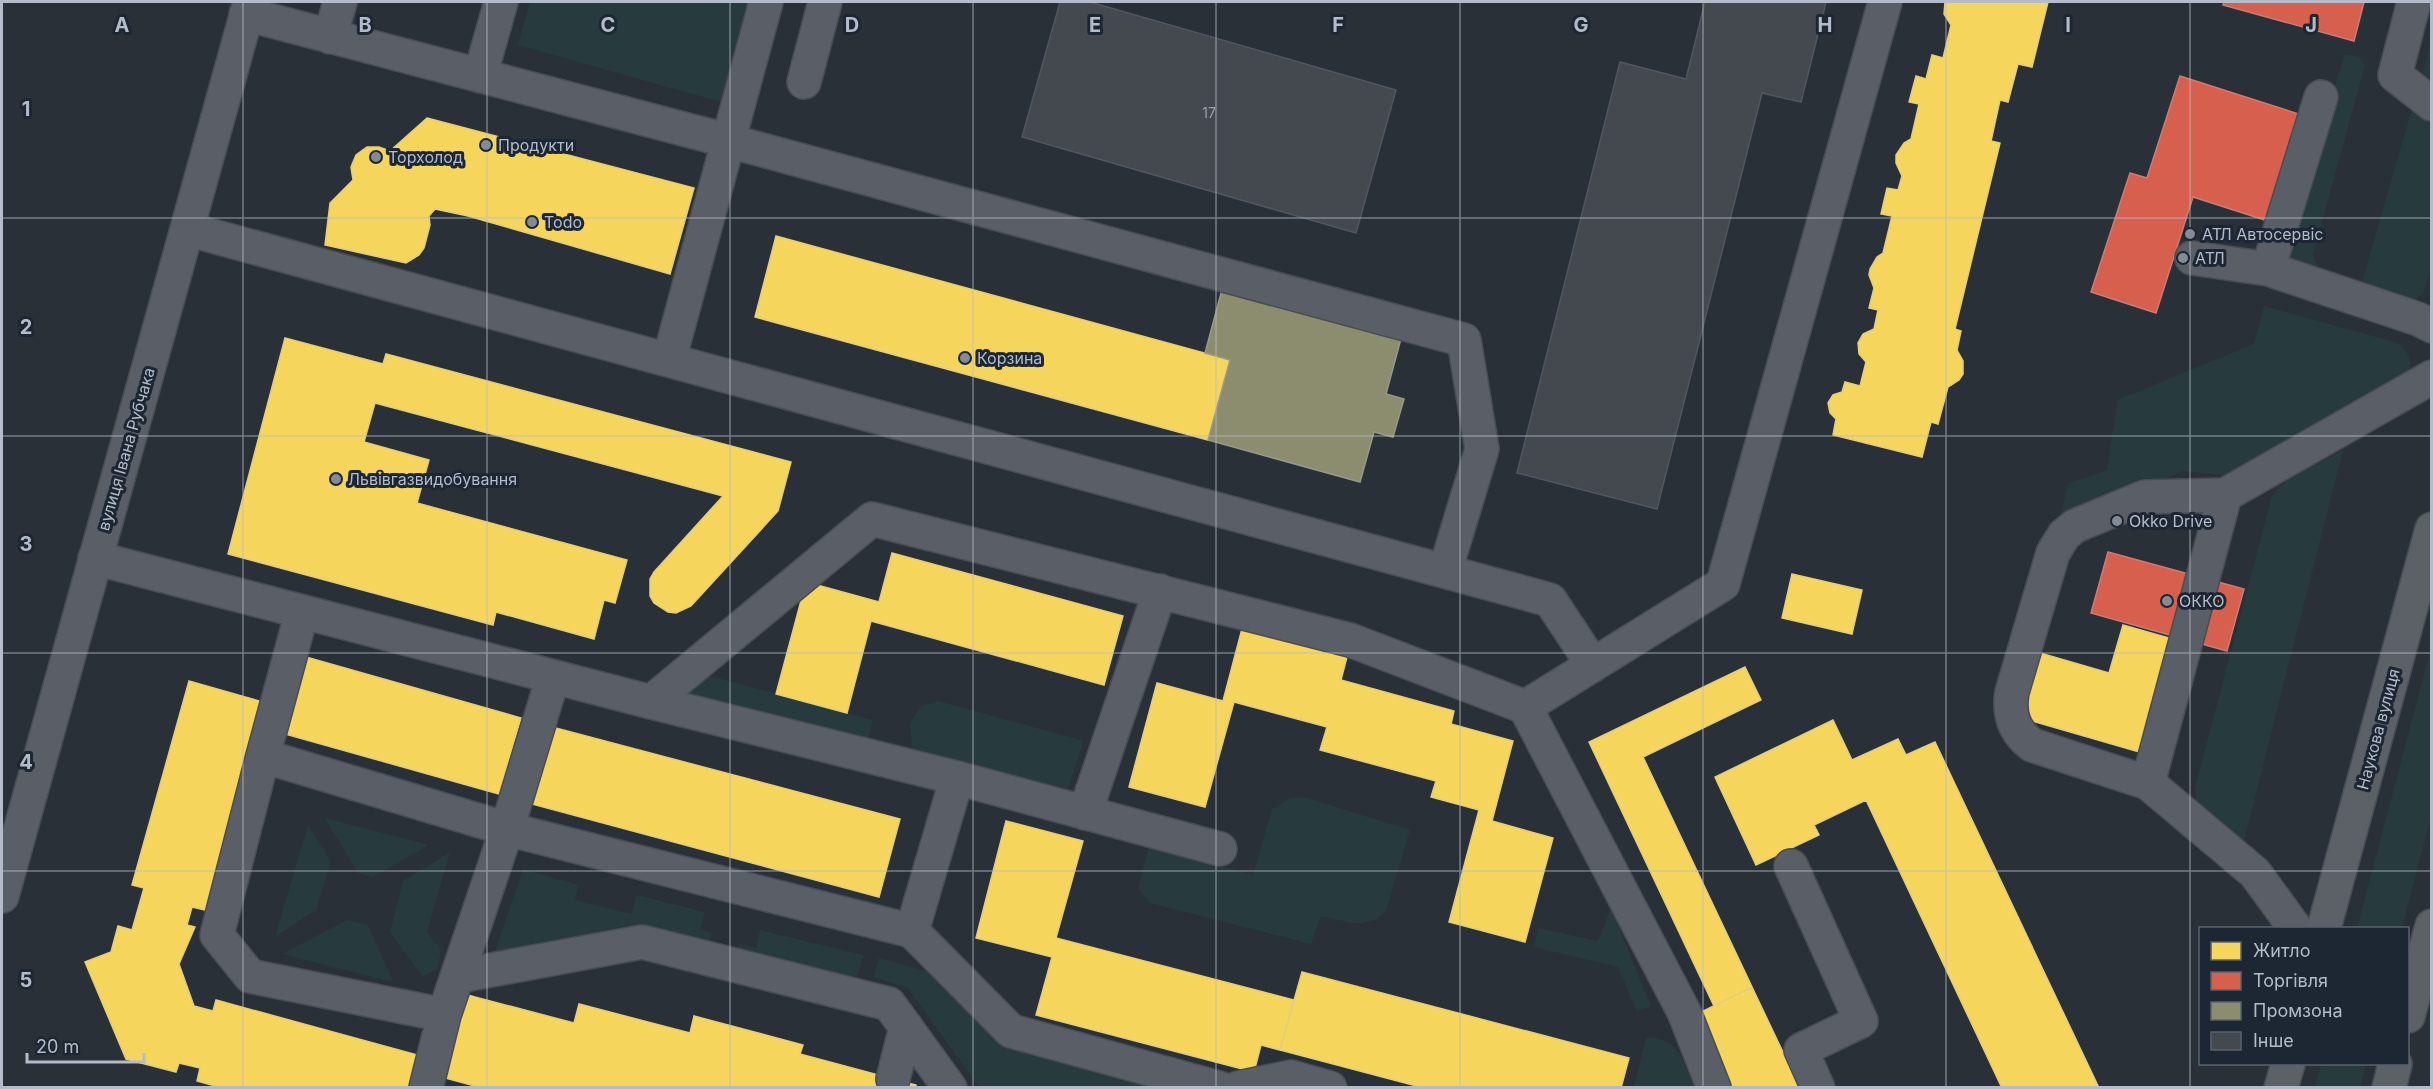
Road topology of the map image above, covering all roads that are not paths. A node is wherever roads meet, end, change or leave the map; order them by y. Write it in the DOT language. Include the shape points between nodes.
graph roads {
  1 [pos="340,2"];
  2 [pos="501,2"];
  3 [pos="766,2"];
  4 [pos="825,2"];
  5 [pos="1885,2"];
  6 [pos="2414,2"];
  7 [pos="248,8"];
  8 [pos="330,37"];
  9 [pos="480,76"];
  10 [pos="804,82"];
  11 [pos="2321,97"];
  12 [pos="2432,104"];
  13 [pos="729,141"];
  14 [pos="187,229"];
  15 [pos="2192,258"];
  16 [pos="2268,269"];
  17 [pos="2432,326"];
  18 [pos="669,360"];
  19 [pos="2432,378"];
  20 [pos="2224,495"];
  21 [pos="2432,529"];
  22 [pos="95,558"];
  23 [pos="1445,571"];
  24 [pos="1160,591"];
  25 [pos="302,612"];
  26 [pos="1593,664"];
  27 [pos="553,677"];
  28 [pos="651,702"];
  29 [pos="1526,707"];
  30 [pos="263,756"];
  31 [pos="957,778"];
  32 [pos="2148,783"];
  33 [pos="1085,813"];
  34 [pos="507,829"];
  35 [pos="1220,849"];
  36 [pos="1791,866"];
  37 [pos="2,896"];
  38 [pos="2432,926"];
  39 [pos="2294,927"];
  40 [pos="2324,927"];
  41 [pos="912,931"];
  42 [pos="459,976"];
  43 [pos="2409,1012"];
  44 [pos="444,1015"];
  45 [pos="906,1027"];
  46 [pos="2288,1065"];
  47 [pos="2395,1065"];
  48 [pos="893,1079"];
  49 [pos="426,1088"];
  50 [pos="950,1088"];
  51 [pos="1220,1088"];
  52 [pos="1238,1088"];
  53 [pos="1330,1088"];
  54 [pos="1714,1088"];
  55 [pos="1818,1088"];
  56 [pos="2281,1088"];
  57 [pos="2389,1088"];
  1 -- 8 [label="street"];
  2 -- 9 [label="street"];
  3 -- 13 [label="street"];
  4 -- 10 [label="street"];
  5 -- 26 [label="street" via="1723,584"];
  6 -- 12 [label="street" via="2395,75"];
  7 -- 8 [label="street"];
  7 -- 14 [label="street, вулиця Івана Рубчака"];
  8 -- 9 [label="street"];
  9 -- 13 [label="street"];
  11 -- 16 [label="street"];
  13 -- 18 [label="street"];
  13 -- 23 [label="street" via="1464,340 1482,448"];
  14 -- 18 [label="street"];
  14 -- 22 [label="street, вулиця Івана Рубчака"];
  15 -- 16 [label="street"];
  16 -- 17 [label="street"];
  18 -- 23 [label="street"];
  19 -- 20 [label="street"];
  20 -- 32 [label="street"];
  20 -- 32 [label="street" via="2145,497 2069,530 2053,553 2012,692 2015,728 2032,746"];
  21 -- 40 [label="main road, Наукова вулиця"];
  22 -- 25 [label="street"];
  22 -- 37 [label="street, вулиця Івана Рубчака"];
  23 -- 26 [label="street" via="1550,600"];
  24 -- 28 [label="street" via="872,519"];
  24 -- 29 [label="street" via="1350,640"];
  24 -- 33 [label="street"];
  25 -- 27 [label="street"];
  25 -- 30 [label="street"];
  26 -- 29 [label="street"];
  27 -- 28 [label="street"];
  27 -- 34 [label="street"];
  28 -- 31 [label="street"];
  29 -- 54 [label="street" via="1684,1012"];
  30 -- 34 [label="street"];
  30 -- 44 [label="street" via="217,935 250,976"];
  31 -- 33 [label="street"];
  31 -- 41 [label="street"];
  32 -- 39 [label="street" via="2255,873"];
  33 -- 35 [label="street"];
  34 -- 41 [label="street"];
  34 -- 42 [label="street"];
  36 -- 55 [label="street" via="1861,1021 1801,1050"];
  38 -- 43 [label="main road"];
  41 -- 51 [label="street" via="1011,1031"];
  42 -- 44 [label="street"];
  42 -- 45 [label="street" via="642,942 890,1005"];
  44 -- 49 [label="street"];
  45 -- 48 [label="street"];
  45 -- 50 [label="street"];
  46 -- 56 [label="main road"];
  47 -- 57 [label="main road"];
  52 -- 53 [label="street" via="1291,1077"];
}
